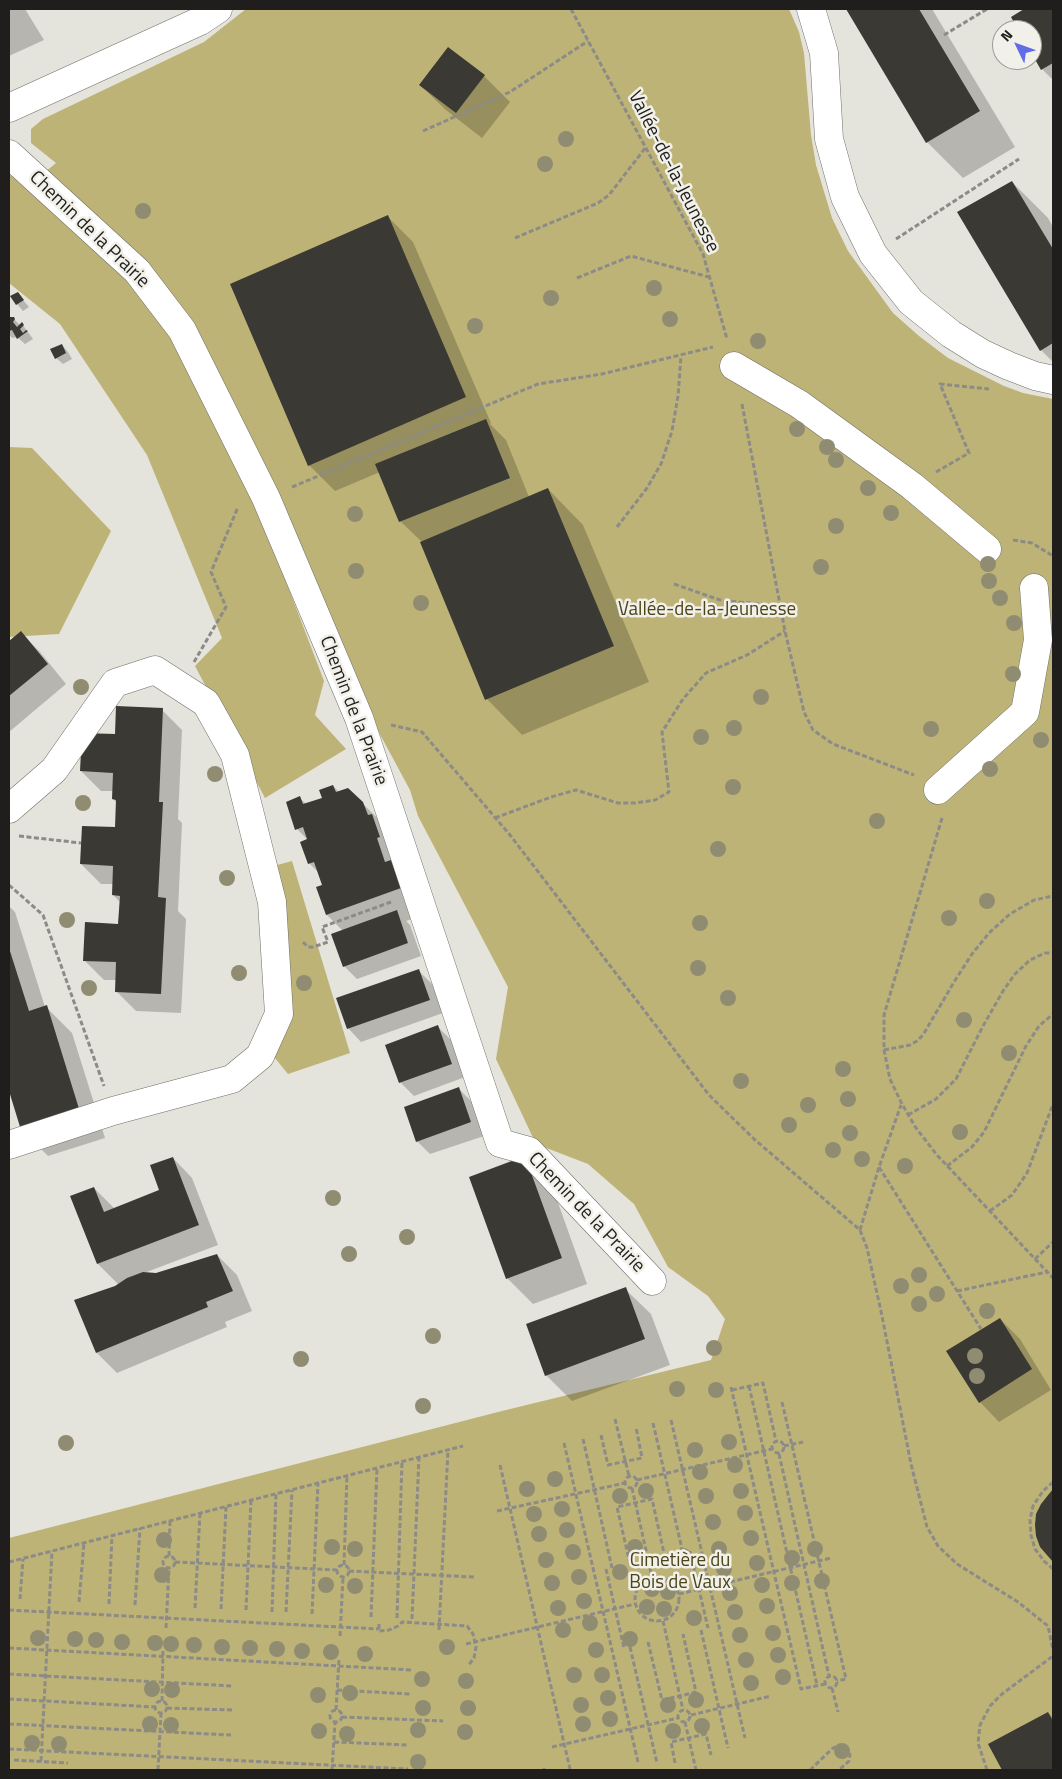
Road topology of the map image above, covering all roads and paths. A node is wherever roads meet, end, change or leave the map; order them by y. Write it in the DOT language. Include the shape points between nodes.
graph roads {
  1 [pos="218,9"];
  2 [pos="571,9"];
  3 [pos="811,9"];
  4 [pos="987,9"];
  5 [pos="944,35"];
  6 [pos="588,41"];
  7 [pos="9,108"];
  8 [pos="423,131"];
  9 [pos="646,147"];
  10 [pos="9,154"];
  11 [pos="1019,159"];
  12 [pos="515,238"];
  13 [pos="893,240"];
  14 [pos="710,277"];
  15 [pos="577,278"];
  16 [pos="731,354"];
  17 [pos="681,356"];
  18 [pos="1053,380"];
  19 [pos="994,390"];
  20 [pos="253,473"];
  21 [pos="912,486"];
  22 [pos="266,498"];
  23 [pos="617,527"];
  24 [pos="987,548"];
  25 [pos="1053,556"];
  26 [pos="674,584"];
  27 [pos="1034,588"];
  28 [pos="780,606"];
  29 [pos="785,631"];
  30 [pos="180,686"];
  31 [pos="359,718"];
  32 [pos="938,790"];
  33 [pos="9,809"];
  34 [pos="495,818"];
  35 [pos="18,836"];
  36 [pos="81,843"];
  37 [pos="9,885"];
  38 [pos="417,892"];
  39 [pos="1053,896"];
  40 [pos="311,947"];
  41 [pos="1053,953"];
  42 [pos="1053,1014"];
  43 [pos="884,1050"];
  44 [pos="902,1104"];
  45 [pos="1053,1104"];
  46 [pos="113,1111"];
  47 [pos="908,1115"];
  48 [pos="9,1145"];
  49 [pos="879,1166"];
  50 [pos="947,1166"];
  51 [pos="990,1211"];
  52 [pos="860,1230"];
  53 [pos="1053,1242"];
  54 [pos="1035,1259"];
  55 [pos="1048,1272"];
  56 [pos="1053,1278"];
  57 [pos="652,1282"];
  58 [pos="957,1291"];
  59 [pos="981,1329"];
  60 [pos="749,1386"];
  61 [pos="782,1402"];
  62 [pos="615,1419"];
  63 [pos="671,1420"];
  64 [pos="653,1424"];
  65 [pos="636,1427"];
  66 [pos="601,1435"];
  67 [pos="583,1439"];
  68 [pos="776,1441"];
  69 [pos="803,1442"];
  70 [pos="564,1444"];
  71 [pos="792,1444"];
  72 [pos="463,1446"];
  73 [pos="784,1446"];
  74 [pos="772,1449"];
  75 [pos="448,1450"];
  76 [pos="764,1451"];
  77 [pos="779,1454"];
  78 [pos="747,1455"];
  79 [pos="419,1457"];
  80 [pos="402,1461"];
  81 [pos="626,1461"];
  82 [pos="500,1465"];
  83 [pos="377,1468"];
  84 [pos="683,1470"];
  85 [pos="665,1474"];
  86 [pos="347,1475"];
  87 [pos="629,1476"];
  88 [pos="637,1480"];
  89 [pos="1053,1482"];
  90 [pos="318,1483"];
  91 [pos="625,1483"];
  92 [pos="632,1488"];
  93 [pos="292,1490"];
  94 [pos="594,1490"];
  95 [pos="276,1494"];
  96 [pos="576,1494"];
  97 [pos="251,1500"];
  98 [pos="635,1502"];
  99 [pos="226,1506"];
  100 [pos="510,1509"];
  101 [pos="497,1511"];
  102 [pos="200,1513"];
  103 [pos="170,1521"];
  104 [pos="140,1528"];
  105 [pos="112,1535"];
  106 [pos="84,1542"];
  107 [pos="682,1549"];
  108 [pos="52,1551"];
  109 [pos="690,1551"];
  110 [pos="664,1553"];
  111 [pos="169,1556"];
  112 [pos="23,1558"];
  113 [pos="831,1558"];
  114 [pos="819,1561"];
  115 [pos="9,1562"];
  116 [pos="175,1562"];
  117 [pos="197,1563"];
  118 [pos="223,1564"];
  119 [pos="630,1564"];
  120 [pos="804,1564"];
  121 [pos="344,1565"];
  122 [pos="247,1566"];
  123 [pos="273,1566"];
  124 [pos="169,1568"];
  125 [pos="288,1568"];
  126 [pos="612,1568"];
  127 [pos="790,1568"];
  128 [pos="314,1569"];
  129 [pos="1053,1569"];
  130 [pos="337,1570"];
  131 [pos="606,1570"];
  132 [pos="349,1571"];
  133 [pos="372,1572"];
  134 [pos="774,1572"];
  135 [pos="398,1573"];
  136 [pos="414,1574"];
  137 [pos="442,1575"];
  138 [pos="343,1577"];
  139 [pos="474,1577"];
  140 [pos="652,1577"];
  141 [pos="710,1587"];
  142 [pos="699,1589"];
  143 [pos="680,1594"];
  144 [pos="20,1599"];
  145 [pos="79,1602"];
  146 [pos="109,1604"];
  147 [pos="635,1604"];
  148 [pos="135,1605"];
  149 [pos="195,1608"];
  150 [pos="221,1609"];
  151 [pos="615,1609"];
  152 [pos="9,1610"];
  153 [pos="246,1610"];
  154 [pos="49,1612"];
  155 [pos="272,1612"];
  156 [pos="286,1612"];
  157 [pos="603,1612"];
  158 [pos="312,1614"];
  159 [pos="371,1617"];
  160 [pos="166,1618"];
  161 [pos="397,1618"];
  162 [pos="412,1619"];
  163 [pos="663,1621"];
  164 [pos="439,1624"];
  165 [pos="340,1627"];
  166 [pos="537,1627"];
  167 [pos="166,1628"];
  168 [pos="708,1628"];
  169 [pos="439,1630"];
  170 [pos="701,1630"];
  171 [pos="683,1634"];
  172 [pos="340,1636"];
  173 [pos="475,1641"];
  174 [pos="648,1642"];
  175 [pos="466,1644"];
  176 [pos="630,1647"];
  177 [pos="9,1648"];
  178 [pos="624,1648"];
  179 [pos="47,1650"];
  180 [pos="1053,1650"];
  181 [pos="163,1651"];
  182 [pos="163,1656"];
  183 [pos="1053,1656"];
  184 [pos="339,1659"];
  185 [pos="338,1665"];
  186 [pos="468,1666"];
  187 [pos="412,1670"];
  188 [pos="9,1674"];
  189 [pos="46,1676"];
  190 [pos="829,1676"];
  191 [pos="837,1681"];
  192 [pos="162,1682"];
  193 [pos="825,1684"];
  194 [pos="817,1685"];
  195 [pos="233,1686"];
  196 [pos="832,1688"];
  197 [pos="337,1690"];
  198 [pos="410,1694"];
  199 [pos="680,1696"];
  200 [pos="770,1696"];
  201 [pos="9,1699"];
  202 [pos="44,1701"];
  203 [pos="162,1701"];
  204 [pos="737,1704"];
  205 [pos="155,1707"];
  206 [pos="167,1708"];
  207 [pos="719,1708"];
  208 [pos="232,1710"];
  209 [pos="336,1710"];
  210 [pos="683,1710"];
  211 [pos="838,1712"];
  212 [pos="161,1713"];
  213 [pos="691,1715"];
  214 [pos="342,1717"];
  215 [pos="678,1718"];
  216 [pos="443,1721"];
  217 [pos="335,1722"];
  218 [pos="685,1722"];
  219 [pos="9,1724"];
  220 [pos="43,1725"];
  221 [pos="648,1725"];
  222 [pos="630,1729"];
  223 [pos="160,1732"];
  224 [pos="231,1736"];
  225 [pos="689,1738"];
  226 [pos="745,1738"];
  227 [pos="334,1742"];
  228 [pos="409,1744"];
  229 [pos="564,1744"];
  230 [pos="552,1747"];
  231 [pos="728,1748"];
  232 [pos="9,1749"];
  233 [pos="42,1750"];
  234 [pos="711,1755"];
  235 [pos="158,1756"];
  236 [pos="14,1760"];
  237 [pos="41,1761"];
  238 [pos="638,1762"];
  239 [pos="68,1763"];
  240 [pos="675,1763"];
  241 [pos="657,1764"];
  242 [pos="332,1765"];
  243 [pos="408,1769"];
  244 [pos="158,1770"];
  245 [pos="332,1770"];
  246 [pos="570,1770"];
  247 [pos="696,1770"];
  248 [pos="810,1770"];
  249 [pos="839,1770"];
  250 [pos="988,1770"];
  1 -- 7 [label="street" via="200,21"];
  2 -- 6 [label="path, Vallée-de-la-Jeunesse"];
  3 -- 18 [label="street" via="824,53 829,139 845,197 873,254 912,302 951,334 1008,366"];
  4 -- 5 [label="path"];
  6 -- 8 [label="path" via="510,92"];
  6 -- 9 [label="path, Vallée-de-la-Jeunesse"];
  9 -- 12 [label="path" via="609,195 598,203"];
  9 -- 14 [label="path, Vallée-de-la-Jeunesse" via="703,254"];
  10 -- 20 [label="street, Chemin de la Prairie" via="137,271 182,330"];
  11 -- 13 [label="path"];
  14 -- 15 [label="path" via="631,256"];
  14 -- 16 [label="path, Vallée-de-la-Jeunesse"];
  16 -- 17 [label="path"];
  16 -- 21 [label="street"];
  16 -- 28 [label="path, Vallée-de-la-Jeunesse"];
  17 -- 22 [label="path" via="538,384"];
  17 -- 23 [label="path" via="672,431 662,464"];
  19 -- 21 [label="path" via="940,384 969,453"];
  20 -- 22 [label="street, Chemin de la Prairie"];
  20 -- 30 [label="path" via="211,572 226,607"];
  21 -- 24 [label="street"];
  22 -- 31 [label="street, Chemin de la Prairie"];
  24 -- 25 [label="path" via="1015,540 1032,543"];
  26 -- 28 [label="path" via="720,600"];
  27 -- 32 [label="street" via="1038,640 1025,712"];
  28 -- 29 [label="path, Vallée-de-la-Jeunesse"];
  29 -- 32 [label="path, Vallée-de-la-Jeunesse" via="804,712 813,730 833,744 922,778"];
  29 -- 34 [label="path" via="747,655 706,673 682,699 662,732 668,792 655,800 618,803 576,790"];
  30 -- 33 [label="street" via="155,670 115,683 54,770"];
  30 -- 46 [label="street" via="206,703 235,755 272,902 279,1014 260,1056 232,1079"];
  31 -- 34 [label="path" via="422,732"];
  31 -- 38 [label="street, Chemin de la Prairie"];
  32 -- 43 [label="path" via="942,820 884,1015"];
  34 -- 52 [label="path" via="709,1095 754,1139"];
  35 -- 36 [label="path"];
  37 -- 46 [label="path" via="43,915"];
  38 -- 40 [label="path" via="322,927 328,942"];
  38 -- 57 [label="street, Chemin de la Prairie" via="500,1143 529,1151"];
  39 -- 43 [label="path" via="1034,900 1010,914 989,933 972,954 917,1042"];
  41 -- 47 [label="path" via="1030,960 1015,974 956,1079 936,1098"];
  42 -- 50 [label="path" via="1039,1026 1026,1046 984,1132"];
  43 -- 44 [label="path" via="890,1079"];
  44 -- 47 [label="path"];
  44 -- 49 [label="path"];
  45 -- 51 [label="path" via="1028,1173 1012,1195"];
  46 -- 48 [label="street"];
  47 -- 50 [label="path"];
  49 -- 52 [label="path"];
  49 -- 58 [label="path"];
  50 -- 51 [label="path"];
  51 -- 54 [label="path"];
  52 -- 180 [label="path" via="882,1316 911,1464 927,1527 938,1546 958,1564 1018,1602 1048,1626"];
  53 -- 54 [label="path"];
  54 -- 55 [label="path"];
  55 -- 56 [label="path"];
  55 -- 58 [label="path"];
  58 -- 59 [label="path"];
  60 -- 68 [label="path" via="763,1383"];
  60 -- 76 [label="path"];
  60 -- 78 [label="path" via="731,1389"];
  61 -- 71 [label="path"];
  62 -- 81 [label="path"];
  63 -- 84 [label="path"];
  64 -- 85 [label="path"];
  65 -- 81 [label="path" via="642,1458"];
  66 -- 81 [label="path" via="608,1465"];
  67 -- 94 [label="path"];
  68 -- 73 [label="path"];
  68 -- 74 [label="path"];
  69 -- 71 [label="path"];
  70 -- 96 [label="path"];
  71 -- 73 [label="path"];
  71 -- 114 [label="path"];
  72 -- 75 [label="path"];
  73 -- 77 [label="path"];
  74 -- 76 [label="path"];
  74 -- 77 [label="path"];
  75 -- 79 [label="path"];
  75 -- 137 [label="path"];
  76 -- 78 [label="path"];
  76 -- 127 [label="path"];
  77 -- 120 [label="path"];
  78 -- 84 [label="path"];
  78 -- 134 [label="path"];
  79 -- 80 [label="path"];
  79 -- 136 [label="path"];
  80 -- 83 [label="path"];
  80 -- 135 [label="path"];
  81 -- 87 [label="path"];
  82 -- 100 [label="path"];
  83 -- 86 [label="path"];
  83 -- 133 [label="path"];
  84 -- 85 [label="path"];
  84 -- 141 [label="path"];
  85 -- 88 [label="path"];
  85 -- 107 [label="path"];
  86 -- 90 [label="path"];
  86 -- 121 [label="path"];
  87 -- 88 [label="path"];
  87 -- 91 [label="path"];
  88 -- 92 [label="path"];
  89 -- 129 [label="path" via="1033,1506 1030,1520 1035,1549"];
  90 -- 93 [label="path"];
  90 -- 128 [label="path"];
  91 -- 92 [label="path"];
  91 -- 94 [label="path"];
  92 -- 98 [label="path"];
  93 -- 95 [label="path"];
  93 -- 125 [label="path"];
  94 -- 96 [label="path"];
  94 -- 126 [label="path"];
  95 -- 97 [label="path"];
  95 -- 123 [label="path"];
  96 -- 100 [label="path"];
  96 -- 157 [label="path"];
  97 -- 99 [label="path"];
  97 -- 122 [label="path"];
  98 -- 110 [label="path" via="652,1498"];
  98 -- 119 [label="path" via="617,1507"];
  98 -- 140 [label="path"];
  99 -- 102 [label="path"];
  99 -- 118 [label="path"];
  100 -- 101 [label="path"];
  100 -- 166 [label="path"];
  102 -- 103 [label="path"];
  102 -- 117 [label="path"];
  103 -- 104 [label="path"];
  103 -- 111 [label="path"];
  104 -- 105 [label="path"];
  104 -- 148 [label="path"];
  105 -- 106 [label="path"];
  105 -- 146 [label="path"];
  106 -- 108 [label="path"];
  106 -- 145 [label="path"];
  108 -- 112 [label="path"];
  108 -- 154 [label="path"];
  109 -- 142 [label="path"];
  111 -- 116 [label="path"];
  111 -- 124 [label="path" via="163,1561"];
  112 -- 115 [label="path"];
  112 -- 144 [label="path"];
  113 -- 114 [label="path"];
  114 -- 120 [label="path"];
  114 -- 191 [label="path" via="846,1679"];
  116 -- 117 [label="path"];
  116 -- 124 [label="path"];
  117 -- 118 [label="path"];
  117 -- 149 [label="path"];
  118 -- 122 [label="path"];
  118 -- 150 [label="path"];
  120 -- 127 [label="path"];
  120 -- 190 [label="path"];
  121 -- 130 [label="path"];
  121 -- 132 [label="path"];
  122 -- 123 [label="path"];
  122 -- 153 [label="path"];
  123 -- 125 [label="path"];
  123 -- 155 [label="path"];
  124 -- 160 [label="path"];
  125 -- 128 [label="path"];
  125 -- 156 [label="path"];
  127 -- 134 [label="path"];
  127 -- 194 [label="path"];
  128 -- 130 [label="path"];
  128 -- 158 [label="path"];
  130 -- 138 [label="path"];
  131 -- 151 [label="path"];
  132 -- 133 [label="path"];
  132 -- 138 [label="path"];
  133 -- 135 [label="path"];
  133 -- 159 [label="path"];
  134 -- 141 [label="path"];
  134 -- 194 [label="path" via="801,1689"];
  135 -- 136 [label="path"];
  135 -- 161 [label="path"];
  136 -- 137 [label="path"];
  136 -- 162 [label="path"];
  137 -- 139 [label="path"];
  137 -- 164 [label="path"];
  138 -- 165 [label="path"];
  140 -- 143 [label="path" via="671,1581"];
  140 -- 147 [label="path" via="642,1582"];
  141 -- 142 [label="path"];
  141 -- 204 [label="path"];
  142 -- 143 [label="path"];
  142 -- 168 [label="path"];
  143 -- 163 [label="path" via="678,1608"];
  147 -- 151 [label="path"];
  147 -- 163 [label="path" via="649,1620"];
  151 -- 157 [label="path"];
  151 -- 178 [label="path"];
  152 -- 154 [label="path"];
  154 -- 160 [label="path"];
  154 -- 179 [label="path"];
  157 -- 166 [label="path"];
  157 -- 222 [label="path"];
  160 -- 165 [label="path"];
  160 -- 167 [label="path"];
  163 -- 199 [label="path"];
  164 -- 165 [label="path" via="402,1622 389,1630 379,1631 379,1626"];
  164 -- 169 [label="path"];
  164 -- 173 [label="path" via="467,1626"];
  165 -- 172 [label="path"];
  166 -- 173 [label="path"];
  166 -- 229 [label="path"];
  170 -- 207 [label="path"];
  171 -- 199 [label="path" via="696,1692"];
  173 -- 175 [label="path"];
  173 -- 186 [label="path" via="475,1652"];
  174 -- 199 [label="path" via="662,1700"];
  176 -- 221 [label="path"];
  177 -- 179 [label="path"];
  179 -- 182 [label="path"];
  179 -- 189 [label="path"];
  181 -- 182 [label="path"];
  182 -- 185 [label="path"];
  182 -- 192 [label="path"];
  183 -- 250 [label="path" via="990,1706 980,1725 978,1743"];
  184 -- 185 [label="path"];
  185 -- 187 [label="path"];
  185 -- 197 [label="path"];
  188 -- 189 [label="path"];
  189 -- 192 [label="path"];
  189 -- 202 [label="path"];
  190 -- 191 [label="path"];
  190 -- 193 [label="path"];
  191 -- 196 [label="path"];
  192 -- 195 [label="path"];
  192 -- 203 [label="path"];
  193 -- 194 [label="path"];
  193 -- 196 [label="path"];
  196 -- 211 [label="path"];
  197 -- 198 [label="path"];
  197 -- 209 [label="path"];
  199 -- 210 [label="path"];
  200 -- 204 [label="path"];
  201 -- 202 [label="path"];
  202 -- 205 [label="path"];
  202 -- 220 [label="path"];
  203 -- 205 [label="path"];
  203 -- 206 [label="path"];
  204 -- 207 [label="path"];
  204 -- 226 [label="path"];
  205 -- 212 [label="path"];
  206 -- 208 [label="path"];
  206 -- 212 [label="path"];
  207 -- 213 [label="path"];
  207 -- 231 [label="path"];
  209 -- 214 [label="path"];
  209 -- 217 [label="path" via="330,1715"];
  210 -- 213 [label="path"];
  210 -- 215 [label="path"];
  212 -- 223 [label="path"];
  213 -- 218 [label="path"];
  214 -- 216 [label="path"];
  214 -- 217 [label="path"];
  215 -- 218 [label="path"];
  215 -- 221 [label="path"];
  217 -- 227 [label="path"];
  218 -- 225 [label="path"];
  219 -- 220 [label="path"];
  220 -- 223 [label="path"];
  220 -- 233 [label="path"];
  221 -- 222 [label="path"];
  221 -- 241 [label="path"];
  222 -- 229 [label="path"];
  222 -- 238 [label="path"];
  223 -- 224 [label="path"];
  223 -- 235 [label="path"];
  225 -- 234 [label="path" via="706,1734"];
  225 -- 240 [label="path" via="670,1742"];
  225 -- 247 [label="path"];
  227 -- 228 [label="path"];
  227 -- 242 [label="path"];
  229 -- 230 [label="path"];
  229 -- 246 [label="path"];
  232 -- 233 [label="path"];
  233 -- 235 [label="path"];
  233 -- 237 [label="path"];
  235 -- 242 [label="path"];
  235 -- 244 [label="path"];
  236 -- 237 [label="path"];
  237 -- 239 [label="path"];
  242 -- 243 [label="path"];
  242 -- 245 [label="path"];
  248 -- 249 [label="path" via="839,1745 848,1749 850,1755 849,1761"];
}
